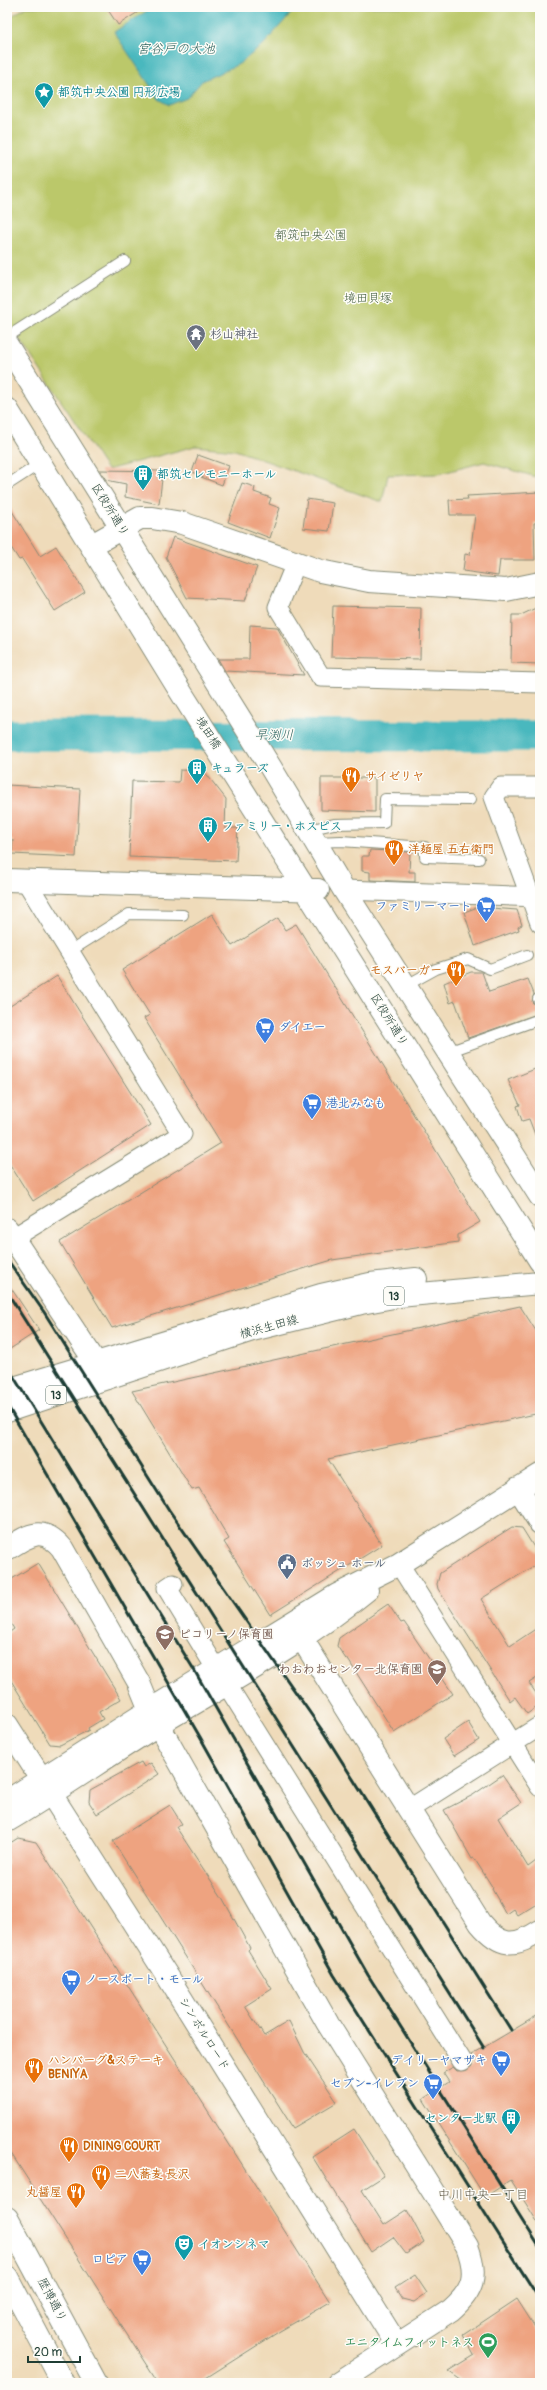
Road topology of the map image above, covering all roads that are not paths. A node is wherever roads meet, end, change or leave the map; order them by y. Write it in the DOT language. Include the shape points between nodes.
graph roads {
  1 [pos="125,262"];
  2 [pos="7,337"];
  3 [pos="7,344"];
  4 [pos="7,409"];
  5 [pos="41,463"];
  6 [pos="7,485"];
  7 [pos="122,528"];
  8 [pos="92,545"];
  9 [pos="296,563"];
  10 [pos="540,583"];
  11 [pos="540,683"];
  12 [pos="238,780"];
  13 [pos="540,787"];
  14 [pos="470,800"];
  15 [pos="311,836"];
  16 [pos="479,859"];
  17 [pos="16,880"];
  18 [pos="307,889"];
  19 [pos="344,890"];
  20 [pos="535,897"];
  21 [pos="183,915"];
  22 [pos="540,924"];
  23 [pos="69,952"];
  24 [pos="527,955"];
  25 [pos="405,986"];
  26 [pos="540,1019"];
  27 [pos="448,1052"];
  28 [pos="540,1196"];
  29 [pos="10,1234"];
  30 [pos="540,1261"];
  31 [pos="540,1267"];
  32 [pos="540,1283"];
  33 [pos="101,1370"];
  34 [pos="7,1390"];
  35 [pos="7,1412"];
  36 [pos="540,1475"];
  37 [pos="518,1488"];
  38 [pos="540,1522"];
  39 [pos="7,1549"];
  40 [pos="399,1564"];
  41 [pos="173,1584"];
  42 [pos="297,1631"];
  43 [pos="211,1660"];
  44 [pos="232,1694"];
  45 [pos="155,1717"];
  46 [pos="7,1725"];
  47 [pos="540,1726"];
  48 [pos="513,1744"];
  49 [pos="46,1787"];
  50 [pos="540,1788"];
  51 [pos="7,1801"];
  52 [pos="408,1810"];
  53 [pos="7,1821"];
  54 [pos="540,1931"];
  55 [pos="462,2061"];
  56 [pos="7,2218"];
  57 [pos="7,2277"];
  58 [pos="397,2345"];
  59 [pos="63,2383"];
  60 [pos="96,2383"];
  61 [pos="338,2383"];
  1 -- 2 [label="lane"];
  3 -- 7 [label="street, 区役所通り"];
  4 -- 5 [label="street"];
  5 -- 6 [label="lane"];
  5 -- 8 [label="street"];
  7 -- 8 [label="street"];
  7 -- 9 [label="street" via="140,518 182,523"];
  7 -- 15 [label="street, 区役所通り"];
  8 -- 12 [label="street, 境田橋" via="177,686"];
  9 -- 10 [label="street" via="320,571 369,581 506,590"];
  9 -- 11 [label="street" via="278,607 321,677"];
  12 -- 18 [label="street, 区役所通り"];
  13 -- 20 [label="street" via="501,787 494,797"];
  14 -- 15 [label="lane" via="385,799 384,823 334,824"];
  15 -- 16 [label="lane" via="341,841 425,847 425,857"];
  15 -- 19 [label="street"];
  17 -- 18 [label="street"];
  17 -- 23 [label="street"];
  18 -- 19 [label="street"];
  18 -- 30 [label="street, 区役所通り"];
  19 -- 20 [label="street"];
  19 -- 25 [label="street"];
  20 -- 22 [label="street"];
  21 -- 23 [label="lane" via="129,914"];
  23 -- 29 [label="street" via="182,1134"];
  24 -- 25 [label="lane" via="490,969 468,959 436,969"];
  25 -- 27 [label="street"];
  26 -- 27 [label="lane"];
  27 -- 28 [label="street"];
  29 -- 33 [label="street"];
  31 -- 33 [label="street, 横浜生田線 / 13" via="370,1284 322,1295"];
  32 -- 33 [label="street, 横浜生田線 / 13" via="399,1296 361,1303"];
  33 -- 34 [label="street, 横浜生田線 / 13"];
  33 -- 35 [label="street, 横浜生田線 / 13"];
  36 -- 37 [label="street"];
  37 -- 38 [label="street"];
  37 -- 40 [label="street"];
  39 -- 45 [label="street" via="36,1534 47,1535 55,1540 139,1682"];
  40 -- 42 [label="street" via="344,1610"];
  40 -- 48 [label="street"];
  41 -- 43 [label="street" via="167,1588"];
  42 -- 45 [label="street"];
  42 -- 52 [label="street"];
  44 -- 55 [label="street"];
  45 -- 49 [label="street"];
  45 -- 58 [label="street" via="328,2024 468,2246 473,2262 473,2274 466,2297 451,2310"];
  46 -- 49 [label="street, シンボルロード"];
  47 -- 48 [label="street"];
  48 -- 50 [label="street"];
  48 -- 52 [label="street"];
  49 -- 51 [label="street"];
  49 -- 53 [label="street"];
  49 -- 58 [label="street, シンボルロード" via="168,1977"];
  52 -- 54 [label="street" via="489,1934 510,1943 525,1941"];
  56 -- 60 [label="street, 歴博通り"];
  57 -- 59 [label="street"];
  58 -- 61 [label="street"];
}
